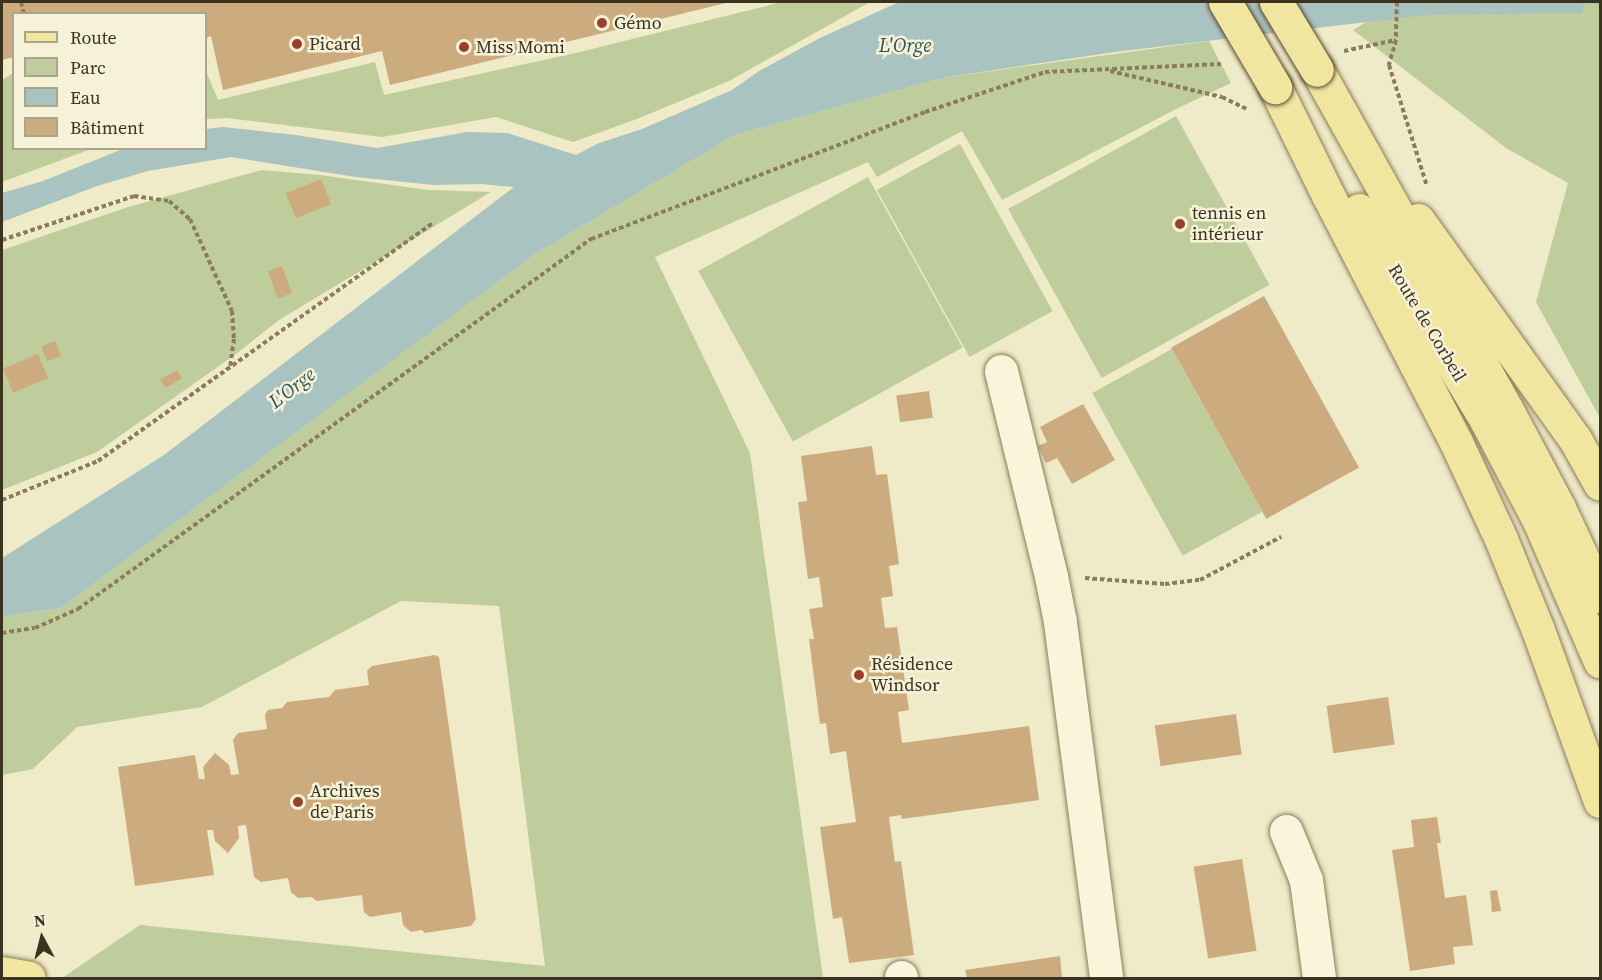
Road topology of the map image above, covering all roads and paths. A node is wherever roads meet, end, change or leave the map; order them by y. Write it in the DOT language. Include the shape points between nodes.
graph roads {
  1 [pos="1225,2"];
  2 [pos="1276,2"];
  3 [pos="1397,2"];
  4 [pos="1176,68"];
  5 [pos="1101,69"];
  6 [pos="1275,87"];
  7 [pos="1251,111"];
  8 [pos="1364,150"];
  9 [pos="1430,193"];
  10 [pos="434,222"];
  11 [pos="2,240"];
  12 [pos="230,366"];
  13 [pos="1001,371"];
  14 [pos="1600,484"];
  15 [pos="2,500"];
  16 [pos="1281,537"];
  17 [pos="1052,576"];
  18 [pos="1600,596"];
  19 [pos="2,633"];
  20 [pos="1600,661"];
  21 [pos="1600,801"];
  22 [pos="1286,831"];
  23 [pos="2,973"];
  24 [pos="29,978"];
  25 [pos="1106,978"];
  26 [pos="1319,978"];
  1 -- 6 [label="main road, Route de Corbeil, bridge"];
  2 -- 8 [label="main road, Route de Corbeil, bridge"];
  3 -- 9 [label="path" via="1396,40 1389,65"];
  4 -- 5 [label="path"];
  5 -- 7 [label="path" via="1222,97"];
  5 -- 19 [label="path" via="1045,72 925,112 591,239 78,609 35,628"];
  6 -- 20 [label="main road, Route de Corbeil" via="1343,185 1486,420 1539,521"];
  6 -- 21 [label="main road" via="1456,442 1501,539"];
  8 -- 14 [label="main road" via="1450,261 1575,439"];
  8 -- 18 [label="main road, Route de Corbeil" via="1554,498"];
  10 -- 12 [label="path"];
  11 -- 12 [label="path" via="134,196 169,201 190,219 232,311 234,339"];
  12 -- 15 [label="path" via="98,461"];
  13 -- 17 [label="street"];
  16 -- 17 [label="path" via="1200,580 1165,584"];
  17 -- 25 [label="street"];
  22 -- 26 [label="street" via="1306,880"];
  23 -- 24 [label="main road"];
}
